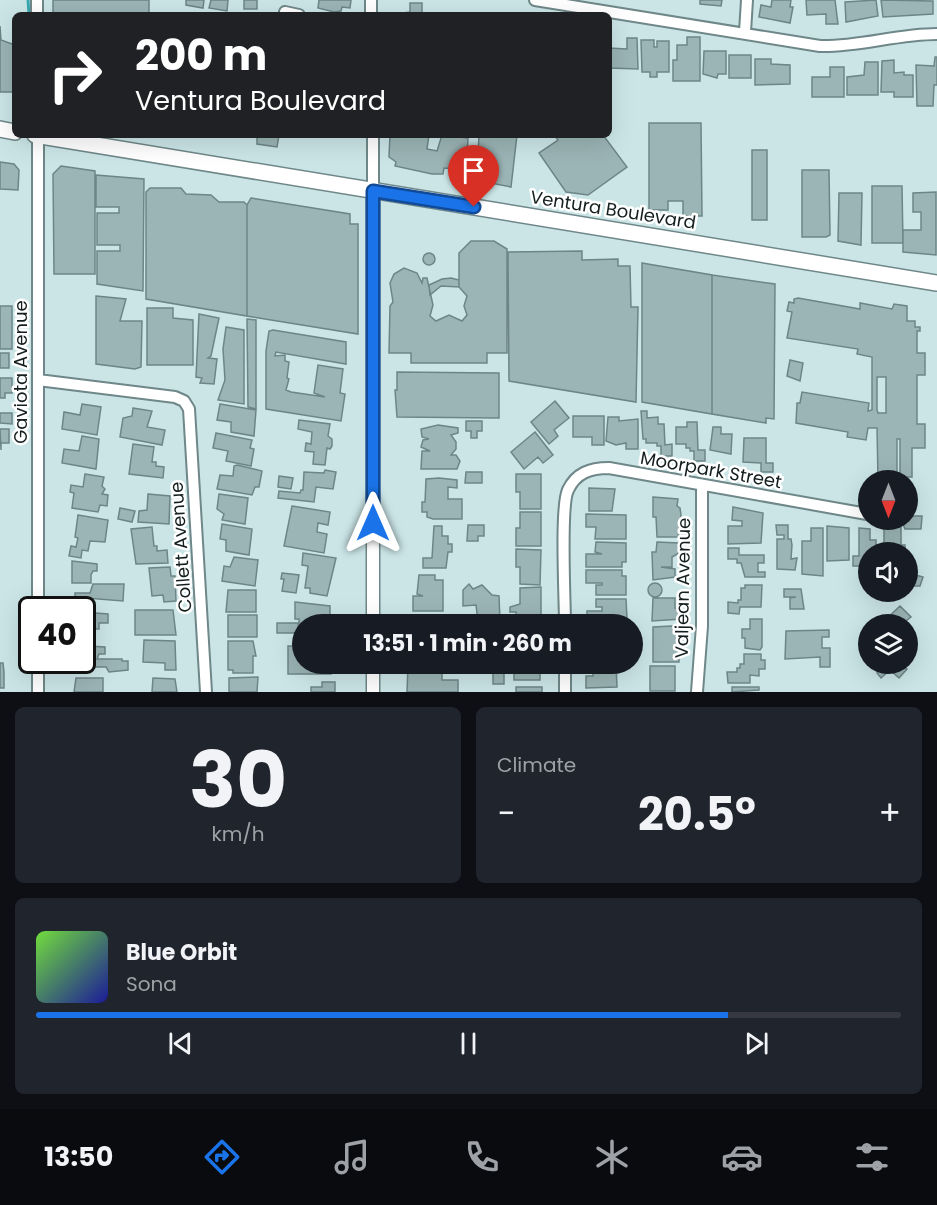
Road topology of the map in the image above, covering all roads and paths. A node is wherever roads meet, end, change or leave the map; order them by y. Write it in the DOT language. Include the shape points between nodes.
graph roads {
  1 [pos="535,0"];
  2 [pos="747,0"];
  3 [pos="745,32"];
  4 [pos="937,34"];
  5 [pos="37,138"];
  6 [pos="55,138"];
  7 [pos="373,138"];
  8 [pos="373,191"];
  9 [pos="937,283"];
  10 [pos="38,380"];
  11 [pos="702,485"];
  12 [pos="858,512"];
  13 [pos="38,596"];
  14 [pos="373,614"];
  15 [pos="565,614"];
  16 [pos="38,674"];
  17 [pos="373,674"];
  18 [pos="565,674"];
  19 [pos="38,692"];
  20 [pos="206,692"];
  21 [pos="373,692"];
  22 [pos="565,692"];
  23 [pos="696,692"];
  1 -- 3 [label="street"];
  2 -- 3 [label="street"];
  3 -- 4 [label="street" via="820,46"];
  5 -- 10 [label="street, Gaviota Avenue"];
  6 -- 8 [label="main road, Ventura Boulevard"];
  7 -- 8 [label="street"];
  8 -- 9 [label="main road, Ventura Boulevard"];
  8 -- 14 [label="street"];
  10 -- 13 [label="street, Gaviota Avenue"];
  10 -- 20 [label="street, Collett Avenue" via="175,397 189,409"];
  11 -- 12 [label="street, Moorpark Street"];
  11 -- 15 [label="street, Moorpark Street" via="609,468 594,468 579,475 564,498"];
  11 -- 23 [label="street, Valjean Avenue" via="702,626"];
  16 -- 19 [label="street"];
  17 -- 21 [label="street"];
  18 -- 22 [label="street"];
}
